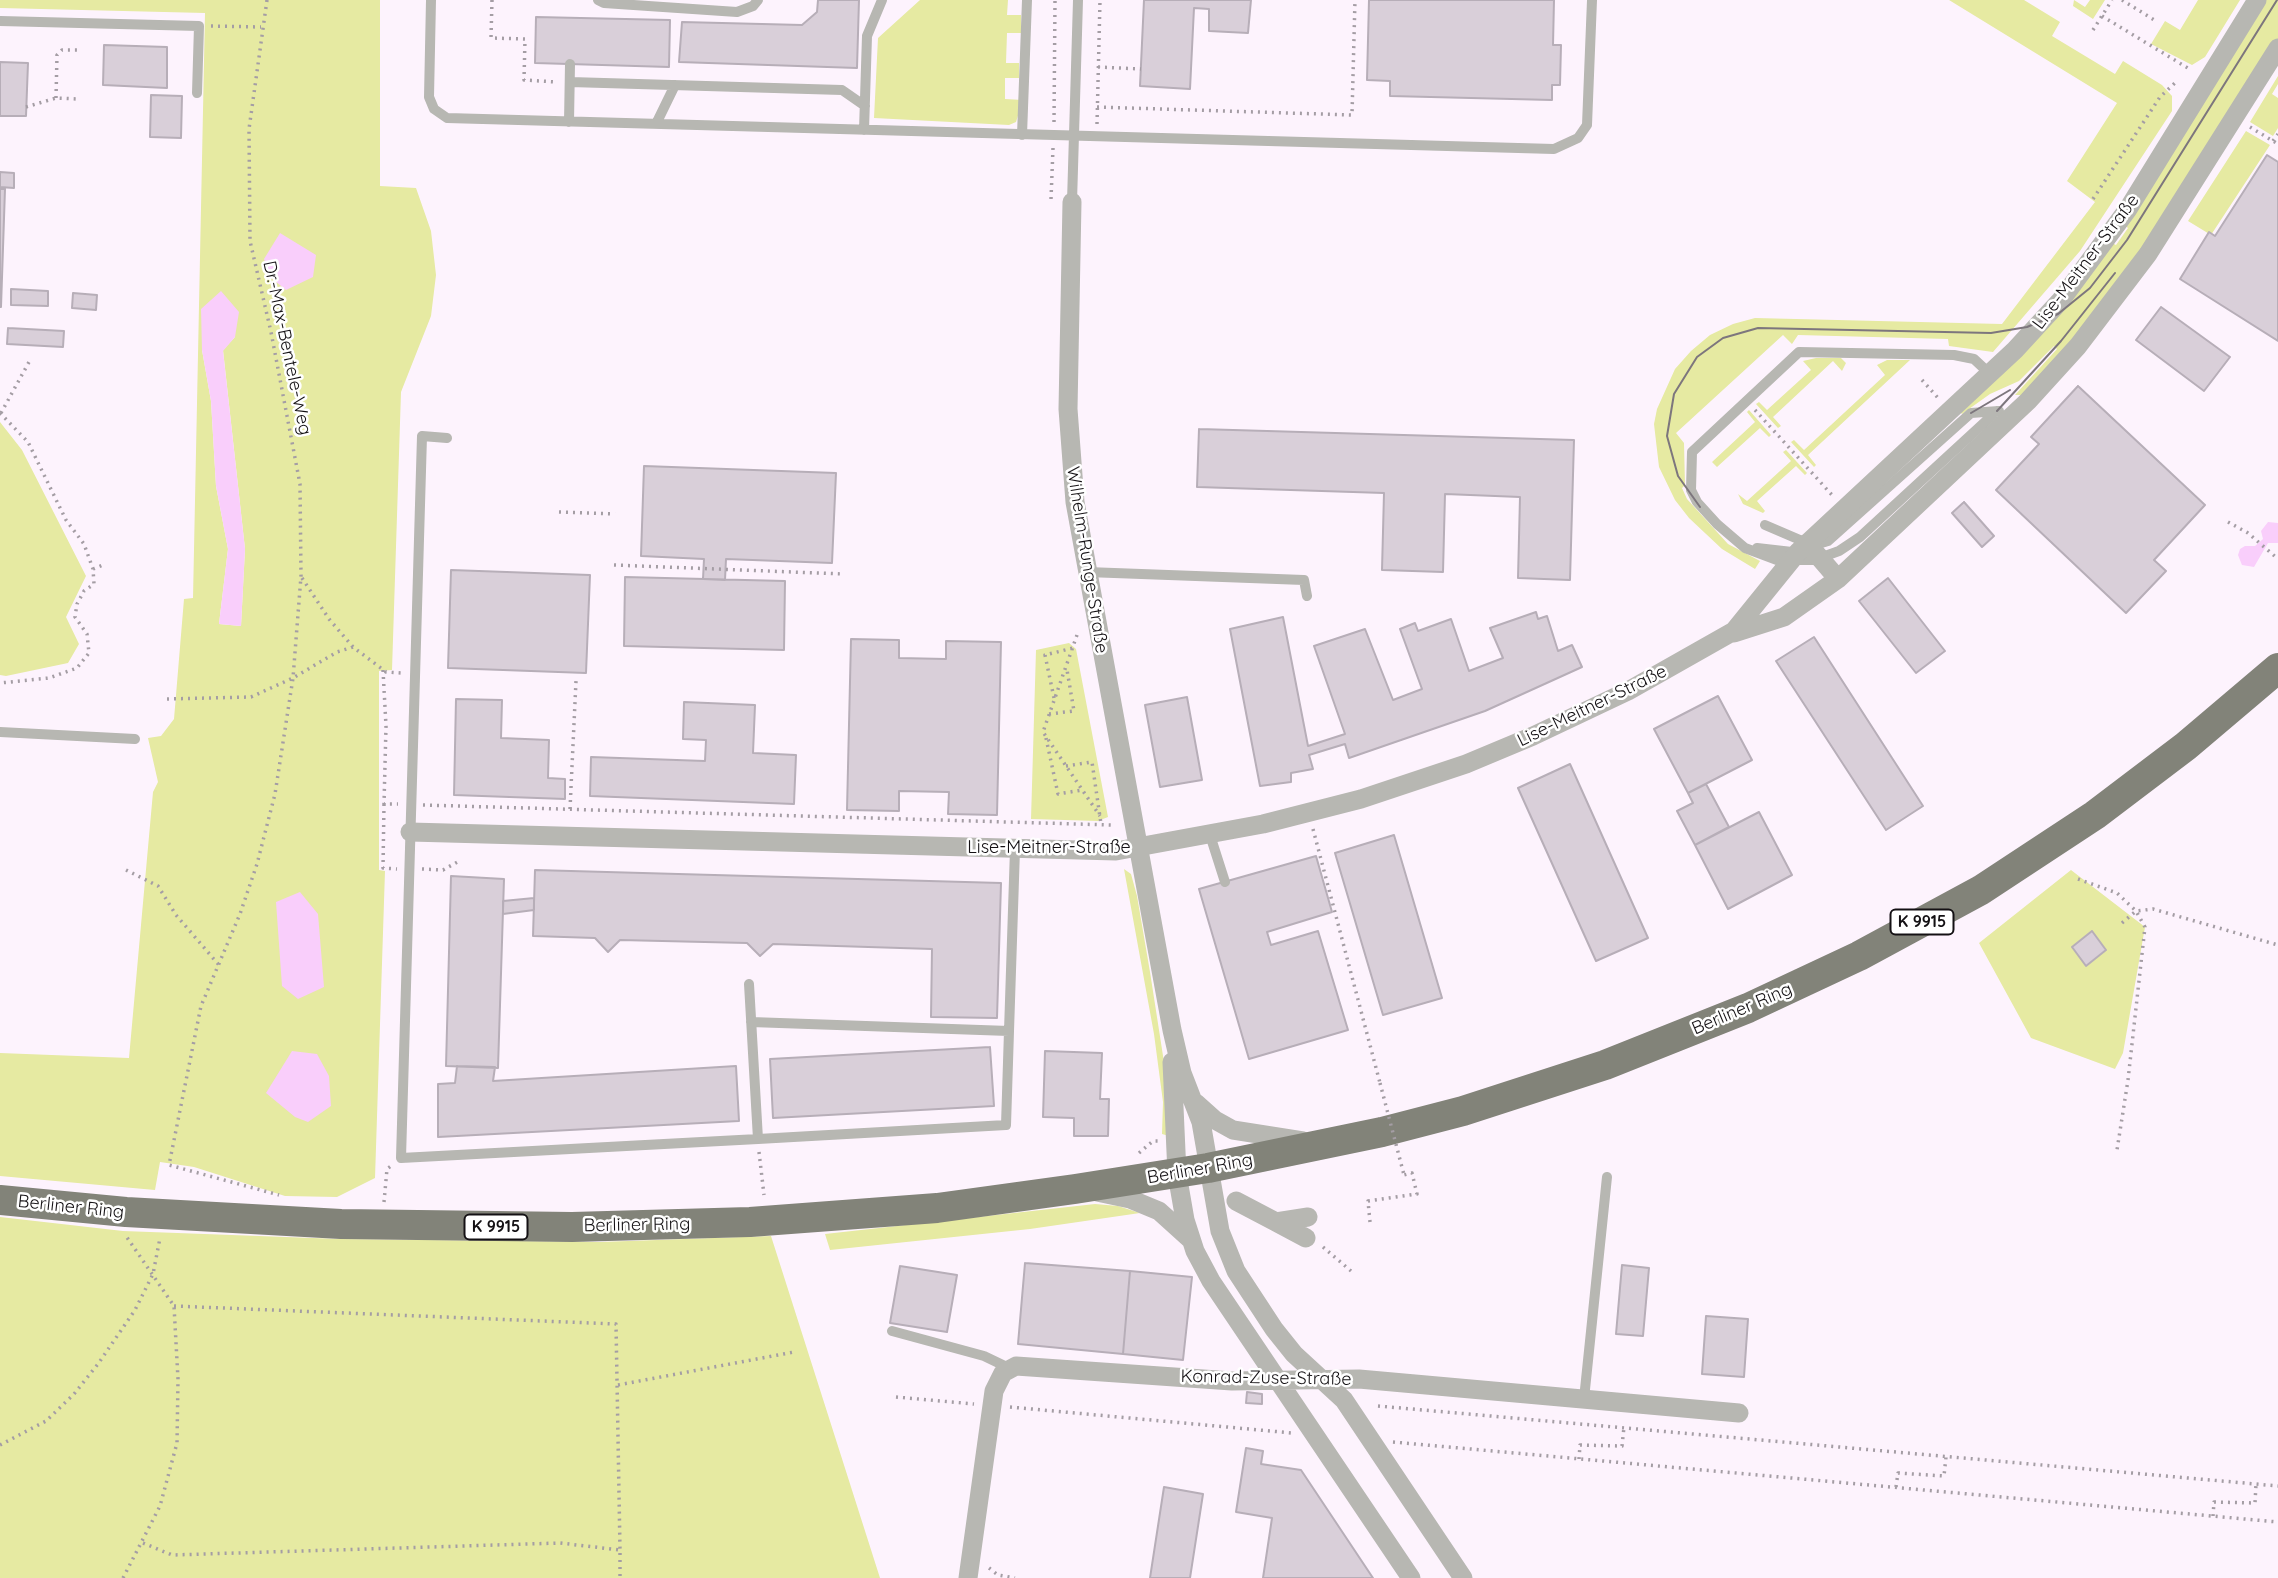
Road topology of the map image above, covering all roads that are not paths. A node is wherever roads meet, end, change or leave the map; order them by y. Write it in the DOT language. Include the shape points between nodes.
graph roads {
  1 [pos="431,0"];
  2 [pos="598,0"];
  3 [pos="758,0"];
  4 [pos="882,0"];
  5 [pos="1027,0"];
  6 [pos="1078,0"];
  7 [pos="1592,0"];
  8 [pos="2258,0"];
  9 [pos="671,4"];
  10 [pos="0,21"];
  11 [pos="2278,48"];
  12 [pos="570,64"];
  13 [pos="570,82"];
  14 [pos="675,85"];
  15 [pos="197,93"];
  16 [pos="865,106"];
  17 [pos="569,122"];
  18 [pos="656,124"];
  19 [pos="864,130"];
  20 [pos="1022,135"];
  21 [pos="1074,136"];
  22 [pos="1072,202"];
  23 [pos="1990,374"];
  24 [pos="2022,408"];
  25 [pos="1997,411"];
  26 [pos="447,438"];
  27 [pos="1765,525"];
  28 [pos="1813,558"];
  29 [pos="1086,572"];
  30 [pos="1307,596"];
  31 [pos="1730,634"];
  32 [pos="2278,668"];
  33 [pos="0,732"];
  34 [pos="135,739"];
  35 [pos="410,832"];
  36 [pos="1210,835"];
  37 [pos="1015,849"];
  38 [pos="1138,849"];
  39 [pos="1225,882"];
  40 [pos="749,984"];
  41 [pos="751,1022"];
  42 [pos="1172,1030"];
  43 [pos="1009,1031"];
  44 [pos="1191,1096"];
  45 [pos="758,1139"];
  46 [pos="1328,1144"];
  47 [pos="1208,1168"];
  48 [pos="1177,1174"];
  49 [pos="1607,1177"];
  50 [pos="1075,1189"];
  51 [pos="0,1200"];
  52 [pos="1236,1201"];
  53 [pos="1308,1217"];
  54 [pos="1276,1222"];
  55 [pos="1190,1240"];
  56 [pos="1312,1241"];
  57 [pos="892,1331"];
  58 [pos="1009,1368"];
  59 [pos="1324,1379"];
  60 [pos="1278,1380"];
  61 [pos="1584,1399"];
  62 [pos="1740,1413"];
  63 [pos="968,1578"];
  64 [pos="1411,1578"];
  65 [pos="1463,1578"];
  1 -- 17 [label="lane" via="429,97 435,109 447,118"];
  2 -- 9 [label="lane"];
  3 -- 9 [label="lane" via="737,12"];
  4 -- 16 [label="lane" via="867,36"];
  5 -- 20 [label="lane"];
  6 -- 21 [label="lane, Wilhelm-Runge-Straße"];
  7 -- 21 [label="lane" via="1587,125 1578,138 1553,149"];
  8 -- 23 [label="street, Lise-Meitner-Straße" via="2113,231 2056,306"];
  10 -- 15 [label="lane" via="199,26"];
  11 -- 24 [label="street, Lise-Meitner-Straße" via="2148,254 2078,346"];
  12 -- 13 [label="lane"];
  13 -- 14 [label="lane"];
  13 -- 17 [label="lane"];
  14 -- 16 [label="lane" via="842,90"];
  14 -- 18 [label="lane"];
  16 -- 19 [label="lane"];
  17 -- 18 [label="lane"];
  18 -- 19 [label="lane"];
  19 -- 20 [label="lane"];
  20 -- 21 [label="lane"];
  21 -- 22 [label="lane, Wilhelm-Runge-Straße"];
  22 -- 29 [label="street, Wilhelm-Runge-Straße" via="1068,409"];
  23 -- 28 [label="street, Lise-Meitner-Straße"];
  23 -- 28 [label="lane" via="1974,359 1959,355 1808,350 1796,354 1692,452 1691,490 1710,517 1756,547"];
  24 -- 25 [label="lane"];
  24 -- 28 [label="street, Lise-Meitner-Straße"];
  25 -- 28 [label="lane" via="1860,537 1845,548"];
  25 -- 28 [label="lane" via="1971,413"];
  26 -- 35 [label="lane" via="422,436"];
  27 -- 28 [label="lane"];
  28 -- 31 [label="street, Lise-Meitner-Straße"];
  28 -- 31 [label="street, Lise-Meitner-Straße" via="1797,608 1777,620"];
  29 -- 30 [label="lane" via="1304,580"];
  29 -- 38 [label="street, Wilhelm-Runge-Straße"];
  31 -- 36 [label="street, Lise-Meitner-Straße" via="1628,691 1511,746 1406,785"];
  32 -- 46 [label="main road, Berliner Ring / K 9915" via="2095,815 1981,890 1859,956 1748,1008 1605,1065 1463,1111"];
  33 -- 34 [label="lane"];
  35 -- 37 [label="street, Lise-Meitner-Straße"];
  35 -- 45 [label="lane" via="401,1158"];
  36 -- 38 [label="street, Lise-Meitner-Straße"];
  36 -- 39 [label="lane"];
  37 -- 38 [label="street, Lise-Meitner-Straße"];
  37 -- 43 [label="lane"];
  38 -- 42 [label="street, Wilhelm-Runge-Straße"];
  40 -- 41 [label="lane"];
  41 -- 43 [label="lane"];
  41 -- 45 [label="lane"];
  42 -- 44 [label="street, Wilhelm-Runge-Straße"];
  42 -- 48 [label="street, Wilhelm-Runge-Straße"];
  43 -- 45 [label="lane" via="1006,1125"];
  44 -- 46 [label="street, Wilhelm-Runge-Straße" via="1215,1120 1233,1130"];
  44 -- 47 [label="street, Wilhelm-Runge-Straße" via="1201,1122"];
  46 -- 47 [label="main road, Berliner Ring / K 9915"];
  47 -- 48 [label="main road, Berliner Ring"];
  47 -- 59 [label="street, Wilhelm-Runge-Straße" via="1223,1241 1242,1280 1281,1339"];
  48 -- 50 [label="main road, Berliner Ring / K 9915"];
  48 -- 55 [label="street, Wilhelm-Runge-Straße"];
  49 -- 61 [label="lane"];
  50 -- 51 [label="main road, Berliner Ring / K 9915" via="883,1213 664,1226 355,1224"];
  50 -- 55 [label="street" via="1140,1202 1167,1216"];
  52 -- 54 [label="street"];
  53 -- 54 [label="street"];
  54 -- 56 [label="street"];
  55 -- 60 [label="street" via="1205,1271"];
  57 -- 58 [label="lane" via="984,1356"];
  58 -- 60 [label="street, Konrad-Zuse-Straße"];
  58 -- 63 [label="street" via="996,1384 991,1406"];
  59 -- 60 [label="street, Konrad-Zuse-Straße"];
  59 -- 61 [label="street, Konrad-Zuse-Straße"];
  59 -- 65 [label="street, Wilhelm-Runge-Straße" via="1344,1400"];
  60 -- 64 [label="street"];
  61 -- 62 [label="street, Konrad-Zuse-Straße"];
}
